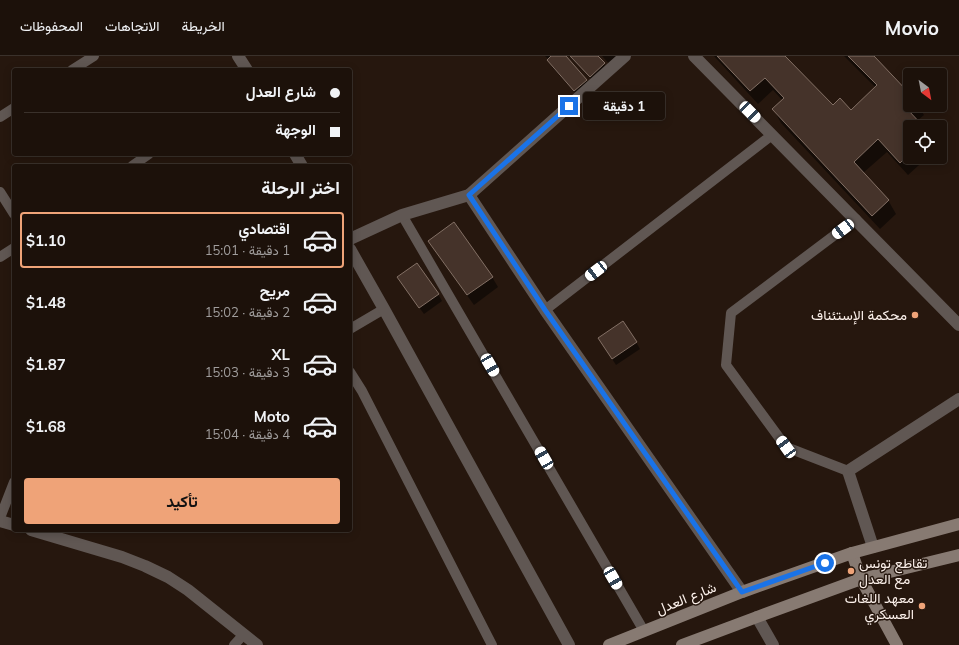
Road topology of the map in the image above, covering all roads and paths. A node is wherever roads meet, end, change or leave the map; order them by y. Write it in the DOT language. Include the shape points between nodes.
graph roads {
  1 [pos="94,56"];
  2 [pos="238,56"];
  3 [pos="625,56"];
  4 [pos="694,56"];
  5 [pos="75,68"];
  6 [pos="245,68"];
  7 [pos="12,109"];
  8 [pos="0,117"];
  9 [pos="772,135"];
  10 [pos="146,156"];
  11 [pos="135,164"];
  12 [pos="0,192"];
  13 [pos="469,195"];
  14 [pos="12,211"];
  15 [pos="402,215"];
  16 [pos="856,220"];
  17 [pos="352,238"];
  18 [pos="12,249"];
  19 [pos="352,253"];
  20 [pos="0,257"];
  21 [pos="384,309"];
  22 [pos="545,310"];
  23 [pos="959,324"];
  24 [pos="352,328"];
  25 [pos="352,375"];
  26 [pos="959,399"];
  27 [pos="848,471"];
  28 [pos="12,487"];
  29 [pos="0,518"];
  30 [pos="0,521"];
  31 [pos="12,524"];
  32 [pos="959,524"];
  33 [pos="38,532"];
  34 [pos="873,547"];
  35 [pos="852,553"];
  36 [pos="959,555"];
  37 [pos="861,579"];
  38 [pos="742,592"];
  39 [pos="757,617"];
  40 [pos="644,631"];
  41 [pos="244,634"];
  42 [pos="234,645"];
  43 [pos="257,645"];
  44 [pos="492,645"];
  45 [pos="569,645"];
  46 [pos="609,645"];
  47 [pos="682,645"];
  48 [pos="772,645"];
  49 [pos="897,645"];
  1 -- 5 [label="lane"];
  2 -- 6 [label="street"];
  3 -- 13 [label="street"];
  4 -- 9 [label="street"];
  7 -- 8 [label="lane"];
  9 -- 16 [label="street"];
  9 -- 22 [label="lane"];
  10 -- 11 [label="lane"];
  12 -- 14 [label="lane"];
  13 -- 15 [label="street"];
  13 -- 22 [label="street"];
  15 -- 17 [label="street"];
  15 -- 40 [label="lane"];
  16 -- 23 [label="street"];
  16 -- 27 [label="lane" via="731,313 726,365 786,447"];
  18 -- 20 [label="lane"];
  19 -- 21 [label="street"];
  21 -- 24 [label="lane"];
  21 -- 45 [label="street"];
  22 -- 38 [label="street"];
  25 -- 44 [label="lane"];
  26 -- 27 [label="street"];
  27 -- 34 [label="street"];
  28 -- 29 [label="lane"];
  30 -- 31 [label="street"];
  32 -- 34 [label="street, شارع العدل"];
  33 -- 41 [label="street" via="122,557 168,577"];
  34 -- 35 [label="street, شارع العدل"];
  35 -- 37 [label="street"];
  35 -- 38 [label="street, شارع العدل"];
  36 -- 37 [label="street"];
  37 -- 39 [label="street"];
  37 -- 49 [label="street"];
  38 -- 40 [label="street, شارع العدل"];
  39 -- 47 [label="street"];
  39 -- 48 [label="street"];
  40 -- 46 [label="street, شارع العدل"];
  41 -- 42 [label="lane"];
  41 -- 43 [label="street"];
}
